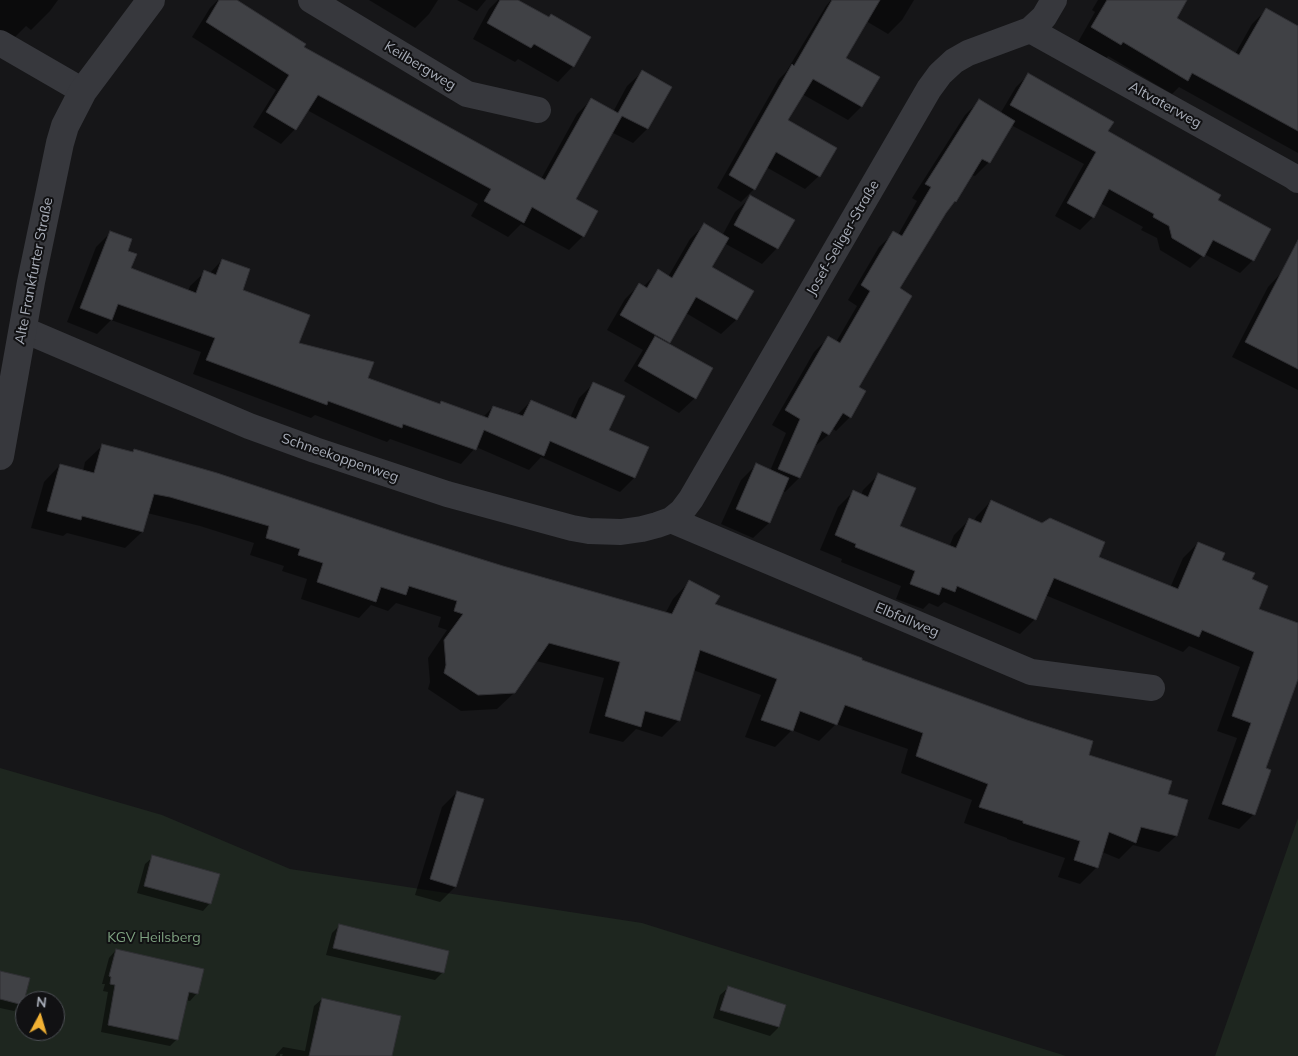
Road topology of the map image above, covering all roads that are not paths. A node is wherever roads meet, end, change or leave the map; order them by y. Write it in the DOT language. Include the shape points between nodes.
graph roads {
  1 [pos="151,0"];
  2 [pos="311,0"];
  3 [pos="1054,0"];
  4 [pos="1030,30"];
  5 [pos="0,43"];
  6 [pos="84,91"];
  7 [pos="538,110"];
  8 [pos="1298,180"];
  9 [pos="22,330"];
  10 [pos="0,456"];
  11 [pos="671,520"];
  12 [pos="1152,688"];
  1 -- 6 [label="street, Alte Frankfurter Straße"];
  2 -- 7 [label="street, Keilbergweg" via="467,94"];
  3 -- 4 [label="street, Josef-Seliger-Straße" via="1044,17"];
  4 -- 8 [label="street, Altvaterweg"];
  4 -- 11 [label="street, Josef-Seliger-Straße" via="954,61 929,89 691,499"];
  5 -- 6 [label="street"];
  6 -- 9 [label="street, Alte Frankfurter Straße" via="60,143"];
  9 -- 10 [label="street, Alte Frankfurter Straße"];
  9 -- 11 [label="street, Schneekoppenweg" via="249,426 447,494 589,531 621,532"];
  11 -- 12 [label="street, Elbfallweg" via="1031,672"];
}
